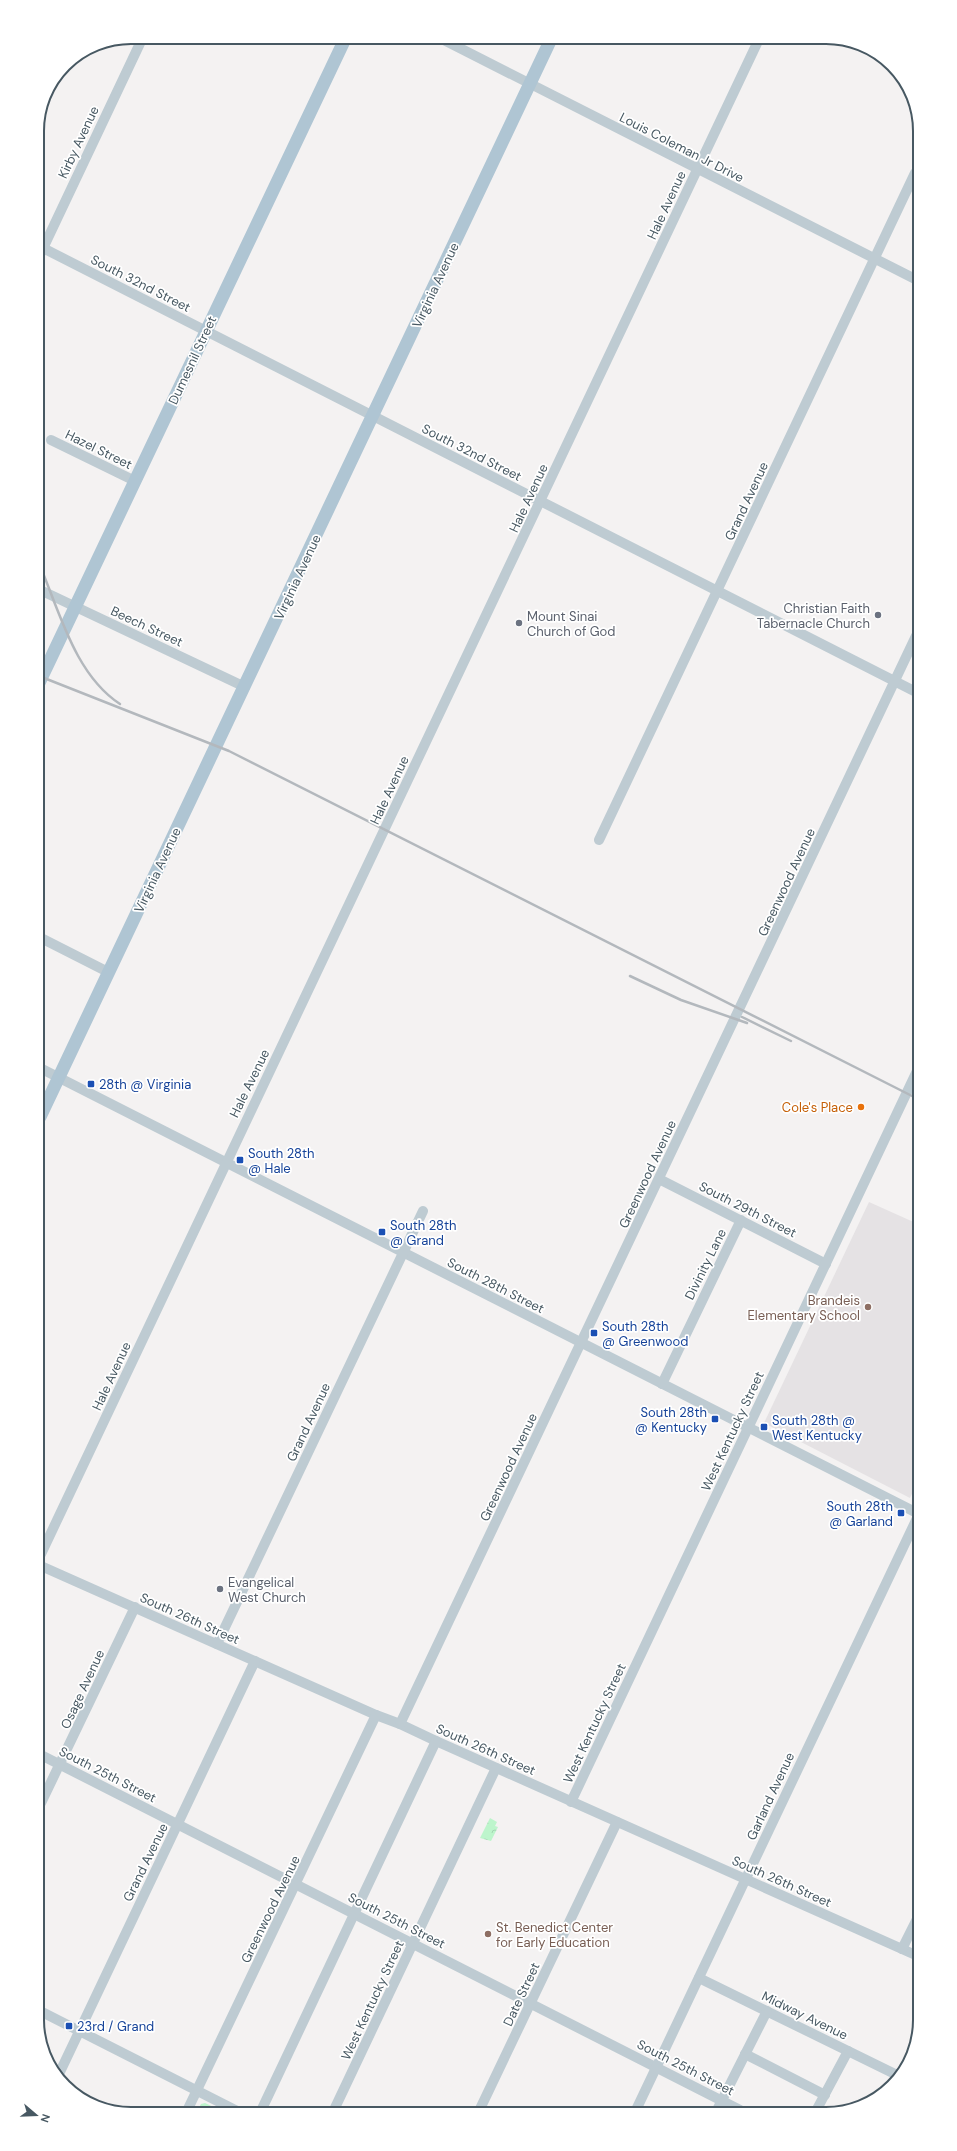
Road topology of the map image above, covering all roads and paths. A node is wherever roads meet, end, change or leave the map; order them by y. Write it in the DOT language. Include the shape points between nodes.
graph roads {
  1 [pos="140,44"];
  2 [pos="343,44"];
  3 [pos="452,44"];
  4 [pos="549,44"];
  5 [pos="757,44"];
  6 [pos="530,84"];
  7 [pos="697,169"];
  8 [pos="913,178"];
  9 [pos="44,239"];
  10 [pos="44,249"];
  11 [pos="875,259"];
  12 [pos="913,277"];
  13 [pos="206,331"];
  14 [pos="374,416"];
  15 [pos="51,440"];
  16 [pos="135,481"];
  17 [pos="540,501"];
  18 [pos="718,591"];
  19 [pos="44,592"];
  20 [pos="75,607"];
  21 [pos="913,642"];
  22 [pos="44,672"];
  23 [pos="895,681"];
  24 [pos="244,687"];
  25 [pos="913,690"];
  26 [pos="599,840"];
  27 [pos="44,940"];
  28 [pos="108,972"];
  29 [pos="44,1070"];
  30 [pos="59,1078"];
  31 [pos="913,1081"];
  32 [pos="44,1109"];
  33 [pos="225,1162"];
  34 [pos="659,1178"];
  35 [pos="423,1211"];
  36 [pos="741,1220"];
  37 [pos="403,1253"];
  38 [pos="826,1264"];
  39 [pos="581,1343"];
  40 [pos="662,1384"];
  41 [pos="748,1427"];
  42 [pos="913,1511"];
  43 [pos="913,1527"];
  44 [pos="44,1548"];
  45 [pos="44,1567"];
  46 [pos="135,1607"];
  47 [pos="217,1644"];
  48 [pos="255,1661"];
  49 [pos="376,1715"];
  50 [pos="400,1724"];
  51 [pos="436,1741"];
  52 [pos="44,1756"];
  53 [pos="60,1764"];
  54 [pos="496,1768"];
  55 [pos="44,1797"];
  56 [pos="571,1802"];
  57 [pos="617,1822"];
  58 [pos="178,1824"];
  59 [pos="745,1879"];
  60 [pos="296,1884"];
  61 [pos="354,1913"];
  62 [pos="913,1927"];
  63 [pos="413,1943"];
  64 [pos="902,1950"];
  65 [pos="913,1954"];
  66 [pos="698,1978"];
  67 [pos="531,2003"];
  68 [pos="767,2011"];
  69 [pos="44,2013"];
  70 [pos="80,2031"];
  71 [pos="848,2051"];
  72 [pos="745,2054"];
  73 [pos="656,2067"];
  74 [pos="61,2071"];
  75 [pos="894,2073"];
  76 [pos="197,2091"];
  77 [pos="825,2095"];
  78 [pos="719,2105"];
  79 [pos="189,2107"];
  80 [pos="229,2107"];
  81 [pos="263,2107"];
  82 [pos="335,2107"];
  83 [pos="481,2107"];
  84 [pos="637,2107"];
  85 [pos="818,2107"];
  1 -- 9 [label="street, Kirby Avenue"];
  2 -- 13 [label="main road, Dumesnil Street"];
  3 -- 6 [label="street, Louis Coleman Jr Drive"];
  4 -- 6 [label="main road, Virginia Avenue"];
  5 -- 7 [label="street, Hale Avenue"];
  6 -- 7 [label="street, Louis Coleman Jr Drive"];
  6 -- 14 [label="main road, Virginia Avenue"];
  7 -- 11 [label="street, Louis Coleman Jr Drive"];
  7 -- 17 [label="street, Hale Avenue"];
  8 -- 11 [label="street, Grand Avenue"];
  10 -- 13 [label="street, South 32nd Street"];
  11 -- 12 [label="street, Louis Coleman Jr Drive"];
  11 -- 18 [label="street, Grand Avenue"];
  13 -- 14 [label="street, South 32nd Street"];
  13 -- 16 [label="main road, Dumesnil Street"];
  14 -- 17 [label="street, South 32nd Street"];
  14 -- 24 [label="main road, Virginia Avenue"];
  15 -- 16 [label="street, Hazel Street"];
  16 -- 20 [label="main road, Dumesnil Street"];
  17 -- 18 [label="street, South 32nd Street"];
  17 -- 33 [label="street, Hale Avenue"];
  18 -- 23 [label="street, South 32nd Street"];
  18 -- 26 [label="street, Grand Avenue"];
  19 -- 20 [label="street, Beech Street"];
  20 -- 22 [label="main road, Dumesnil Street"];
  20 -- 24 [label="street, Beech Street"];
  21 -- 23 [label="street, Greenwood Avenue"];
  23 -- 25 [label="street, South 32nd Street"];
  23 -- 34 [label="street, Greenwood Avenue"];
  24 -- 28 [label="main road, Virginia Avenue"];
  27 -- 28 [label="street"];
  28 -- 30 [label="main road, Virginia Avenue"];
  29 -- 30 [label="street, South 28th Street"];
  30 -- 32 [label="main road, Virginia Avenue"];
  30 -- 33 [label="street, South 28th Street"];
  31 -- 38 [label="street, West Kentucky Street"];
  33 -- 37 [label="street, South 28th Street"];
  33 -- 44 [label="street, Hale Avenue"];
  34 -- 36 [label="street, South 29th Street"];
  34 -- 39 [label="street, Greenwood Avenue"];
  35 -- 37 [label="street, Grand Avenue"];
  36 -- 38 [label="street, South 29th Street"];
  36 -- 40 [label="street, Divinity Lane"];
  37 -- 39 [label="street, South 28th Street"];
  37 -- 47 [label="street, Grand Avenue"];
  38 -- 41 [label="street, West Kentucky Street"];
  39 -- 40 [label="street, South 28th Street"];
  39 -- 50 [label="street, Greenwood Avenue"];
  40 -- 41 [label="street, South 28th Street"];
  41 -- 42 [label="street, South 28th Street"];
  41 -- 56 [label="street, West Kentucky Street"];
  43 -- 59 [label="street, Garland Avenue"];
  45 -- 46 [label="street, South 26th Street"];
  46 -- 47 [label="street, South 26th Street"];
  46 -- 53 [label="street, Osage Avenue"];
  47 -- 48 [label="street, South 26th Street"];
  48 -- 49 [label="street, South 26th Street"];
  48 -- 58 [label="street, Grand Avenue"];
  49 -- 50 [label="street, South 26th Street"];
  49 -- 60 [label="street, Greenwood Avenue"];
  50 -- 51 [label="street, South 26th Street"];
  51 -- 54 [label="street, South 26th Street"];
  51 -- 61 [label="street"];
  52 -- 53 [label="street, South 25th Street"];
  53 -- 55 [label="street, Osage Avenue"];
  53 -- 58 [label="street, South 25th Street"];
  54 -- 56 [label="street, South 26th Street"];
  54 -- 63 [label="street, West Kentucky Street"];
  56 -- 57 [label="street, South 26th Street"];
  57 -- 59 [label="street, South 26th Street"];
  57 -- 67 [label="street, Date Street"];
  58 -- 60 [label="street, South 25th Street"];
  58 -- 70 [label="street, Grand Avenue"];
  59 -- 64 [label="street, South 26th Street"];
  59 -- 66 [label="street, Garland Avenue"];
  60 -- 61 [label="street, South 25th Street"];
  60 -- 76 [label="street, Greenwood Avenue"];
  61 -- 63 [label="street, South 25th Street"];
  61 -- 81 [label="street"];
  62 -- 64 [label="street"];
  63 -- 67 [label="street, South 25th Street"];
  63 -- 82 [label="street, West Kentucky Street"];
  64 -- 65 [label="street, South 26th Street"];
  66 -- 68 [label="street, Midway Avenue"];
  66 -- 73 [label="street, Garland Avenue"];
  67 -- 73 [label="street, South 25th Street"];
  67 -- 83 [label="street, Date Street"];
  68 -- 71 [label="street, Midway Avenue"];
  68 -- 72 [label="street"];
  69 -- 70 [label="street"];
  70 -- 74 [label="street, Grand Avenue"];
  70 -- 76 [label="street"];
  71 -- 75 [label="street, Midway Avenue"];
  71 -- 77 [label="street"];
  72 -- 77 [label="street"];
  72 -- 78 [label="street"];
  73 -- 78 [label="street, South 25th Street"];
  73 -- 84 [label="street, Garland Avenue"];
  76 -- 79 [label="street, Greenwood Avenue"];
  76 -- 80 [label="street"];
  77 -- 85 [label="street"];
}
